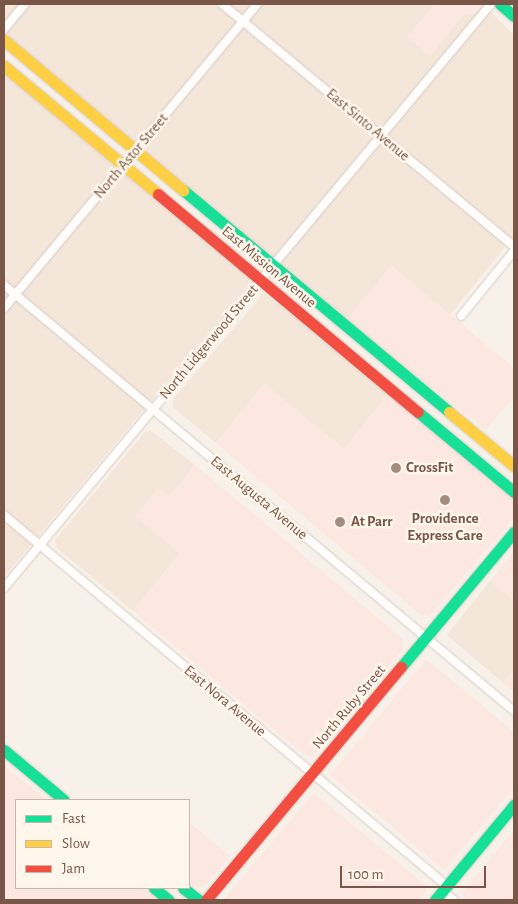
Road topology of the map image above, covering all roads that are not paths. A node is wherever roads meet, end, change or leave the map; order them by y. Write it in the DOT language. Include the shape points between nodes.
graph roads {
  1 [pos="25,4"];
  2 [pos="222,4"];
  3 [pos="257,4"];
  4 [pos="491,4"];
  5 [pos="500,4"];
  6 [pos="514,16"];
  7 [pos="243,21"];
  8 [pos="4,29"];
  9 [pos="4,40"];
  10 [pos="4,66"];
  11 [pos="380,136"];
  12 [pos="137,150"];
  13 [pos="123,165"];
  14 [pos="514,246"];
  15 [pos="514,250"];
  16 [pos="272,266"];
  17 [pos="261,279"];
  18 [pos="4,285"];
  19 [pos="15,294"];
  20 [pos="4,308"];
  21 [pos="461,316"];
  22 [pos="153,409"];
  23 [pos="514,466"];
  24 [pos="514,492"];
  25 [pos="4,515"];
  26 [pos="514,532"];
  27 [pos="40,545"];
  28 [pos="4,588"];
  29 [pos="428,637"];
  30 [pos="514,711"];
  31 [pos="4,750"];
  32 [pos="312,774"];
  33 [pos="63,799"];
  34 [pos="514,805"];
  35 [pos="155,889"];
  36 [pos="184,889"];
  37 [pos="445,889"];
  38 [pos="169,900"];
  39 [pos="199,900"];
  40 [pos="206,900"];
  41 [pos="435,900"];
  42 [pos="454,900"];
  1 -- 8 [label="street"];
  2 -- 7 [label="street, East Sinto Avenue"];
  3 -- 7 [label="street, North Astor Street"];
  4 -- 11 [label="street, North Lidgerwood Street"];
  5 -- 6 [label="main road"];
  7 -- 11 [label="street, East Sinto Avenue"];
  7 -- 12 [label="street, North Astor Street"];
  9 -- 12 [label="main road, East Mission Avenue"];
  10 -- 13 [label="main road, East Mission Avenue"];
  11 -- 14 [label="street, East Sinto Avenue"];
  11 -- 16 [label="street, North Lidgerwood Street"];
  12 -- 13 [label="street, North Astor Street"];
  12 -- 16 [label="main road, East Mission Avenue"];
  13 -- 17 [label="main road, East Mission Avenue"];
  13 -- 19 [label="street, North Astor Street"];
  15 -- 21 [label="street"];
  16 -- 17 [label="street, North Lidgerwood Street"];
  16 -- 23 [label="main road, East Mission Avenue"];
  17 -- 22 [label="street, North Lidgerwood Street"];
  17 -- 24 [label="main road, East Mission Avenue"];
  18 -- 19 [label="street, East Augusta Avenue"];
  19 -- 20 [label="street, North Astor Street"];
  19 -- 22 [label="street, East Augusta Avenue"];
  22 -- 27 [label="street, North Lidgerwood Street"];
  22 -- 29 [label="street, East Augusta Avenue"];
  25 -- 27 [label="street, East Nora Avenue"];
  26 -- 29 [label="main road, North Ruby Street"];
  27 -- 28 [label="street, North Lidgerwood Street"];
  27 -- 32 [label="street, East Nora Avenue"];
  29 -- 30 [label="street, East Augusta Avenue"];
  29 -- 32 [label="main road, North Ruby Street"];
  31 -- 33 [label="main road"];
  32 -- 37 [label="street, East Nora Avenue"];
  32 -- 40 [label="main road, North Ruby Street"];
  34 -- 37 [label="main road"];
  35 -- 38 [label="main road"];
  36 -- 39 [label="main road"];
  37 -- 41 [label="main road"];
  37 -- 42 [label="street, East Nora Avenue"];
}
